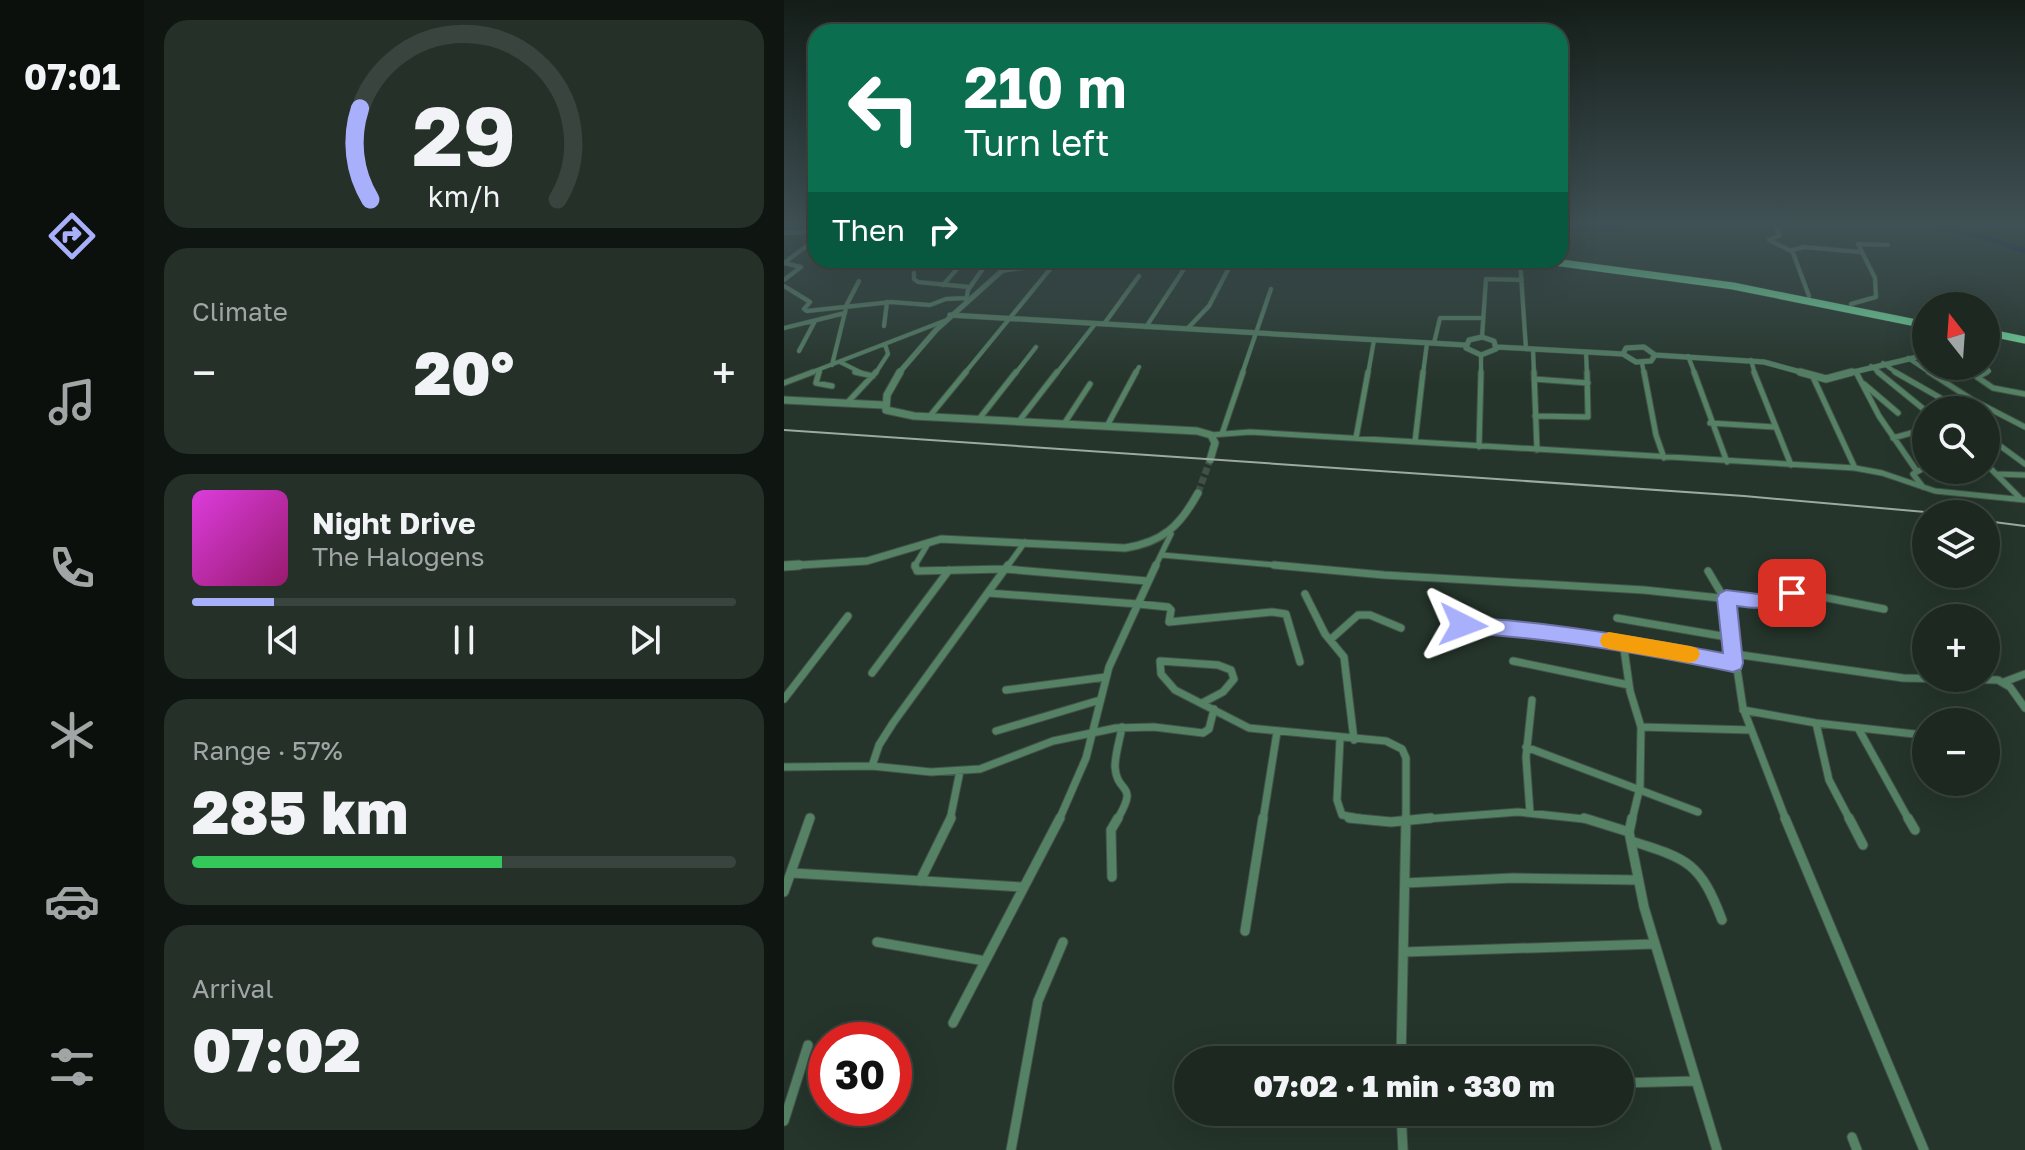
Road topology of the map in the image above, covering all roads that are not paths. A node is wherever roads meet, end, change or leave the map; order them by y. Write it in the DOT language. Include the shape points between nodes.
graph roads {
  1 [pos="915,279"];
  2 [pos="949,279"];
  3 [pos="975,279"];
  4 [pos="992,279"];
  5 [pos="1043,279"];
  6 [pos="1137,279"];
  7 [pos="1178,279"];
  8 [pos="1224,279"];
  9 [pos="1678,279"];
  10 [pos="1715,279"];
  11 [pos="1802,279"];
  12 [pos="1875,279"];
  13 [pos="1522,280"];
  14 [pos="859,281"];
  15 [pos="784,283"];
  16 [pos="943,285"];
  17 [pos="969,287"];
  18 [pos="1271,289"];
  19 [pos="1809,296"];
  20 [pos="966,300"];
  21 [pos="887,302"];
  22 [pos="1851,304"];
  23 [pos="845,310"];
  24 [pos="950,315"];
  25 [pos="1483,318"];
  26 [pos="1011,319"];
  27 [pos="1912,319"];
  28 [pos="1912,319"];
  29 [pos="815,321"];
  30 [pos="944,321"];
  31 [pos="1095,324"];
  32 [pos="1104,324"];
  33 [pos="884,326"];
  34 [pos="1146,327"];
  35 [pos="784,328"];
  36 [pos="1187,329"];
  37 [pos="1255,333"];
  38 [pos="1482,337"];
  39 [pos="2000,337"];
  40 [pos="1374,340"];
  41 [pos="2025,342"];
  42 [pos="1431,343"];
  43 [pos="885,344"];
  44 [pos="1465,345"];
  45 [pos="1036,347"];
  46 [pos="1497,347"];
  47 [pos="1530,349"];
  48 [pos="799,351"];
  49 [pos="1586,352"];
  50 [pos="1623,354"];
  51 [pos="1481,355"];
  52 [pos="1655,355"];
  53 [pos="1688,356"];
  54 [pos="1912,356"];
  55 [pos="1907,357"];
  56 [pos="1751,360"];
  57 [pos="840,362"];
  58 [pos="1642,363"];
  59 [pos="1883,363"];
  60 [pos="832,365"];
  61 [pos="1871,366"];
  62 [pos="1139,367"];
  63 [pos="820,370"];
  64 [pos="1855,371"];
  65 [pos="873,376"];
  66 [pos="1813,377"];
  67 [pos="1534,379"];
  68 [pos="1980,380"];
  69 [pos="1861,382"];
  70 [pos="784,383"];
  71 [pos="1588,383"];
  72 [pos="1090,384"];
  73 [pos="832,386"];
  74 [pos="2025,394"];
  75 [pos="1938,396"];
  76 [pos="784,400"];
  77 [pos="1912,400"];
  78 [pos="847,403"];
  79 [pos="883,405"];
  80 [pos="1898,413"];
  81 [pos="1535,416"];
  82 [pos="929,417"];
  83 [pos="979,419"];
  84 [pos="1019,421"];
  85 [pos="1710,423"];
  86 [pos="1064,424"];
  87 [pos="1107,426"];
  88 [pos="1774,427"];
  89 [pos="2025,427"];
  90 [pos="1912,433"];
  91 [pos="1222,434"];
  92 [pos="1211,435"];
  93 [pos="1356,438"];
  94 [pos="1893,438"];
  95 [pos="1415,442"];
  96 [pos="2000,446"];
  97 [pos="1479,447"];
  98 [pos="1537,450"];
  99 [pos="1664,458"];
  100 [pos="1210,460"];
  101 [pos="1727,462"];
  102 [pos="1912,464"];
  103 [pos="2025,464"];
  104 [pos="1791,465"];
  105 [pos="1855,468"];
  106 [pos="2000,474"];
  107 [pos="2025,475"];
  108 [pos="2000,478"];
  109 [pos="1921,484"];
  110 [pos="1924,488"];
  111 [pos="1198,493"];
  112 [pos="2023,500"];
  113 [pos="1171,534"];
  114 [pos="929,542"];
  115 [pos="1025,542"];
  116 [pos="1162,555"];
  117 [pos="784,566"];
  118 [pos="1005,569"];
  119 [pos="949,570"];
  120 [pos="1708,571"];
  121 [pos="1147,581"];
  122 [pos="988,593"];
  123 [pos="1305,594"];
  124 [pos="1726,598"];
  125 [pos="1138,604"];
  126 [pos="1884,609"];
  127 [pos="848,616"];
  128 [pos="1617,618"];
  129 [pos="1463,625"];
  130 [pos="1401,628"];
  131 [pos="1733,638"];
  132 [pos="1330,640"];
  133 [pos="1623,642"];
  134 [pos="1734,658"];
  135 [pos="1513,661"];
  136 [pos="1300,662"];
  137 [pos="872,673"];
  138 [pos="2025,674"];
  139 [pos="1106,677"];
  140 [pos="2004,682"];
  141 [pos="1629,685"];
  142 [pos="1006,690"];
  143 [pos="784,699"];
  144 [pos="1100,700"];
  145 [pos="1532,700"];
  146 [pos="1202,703"];
  147 [pos="2025,708"];
  148 [pos="1214,709"];
  149 [pos="1743,710"];
  150 [pos="1816,723"];
  151 [pos="1122,727"];
  152 [pos="1641,727"];
  153 [pos="1858,728"];
  154 [pos="1750,730"];
  155 [pos="996,731"];
  156 [pos="1277,732"];
  157 [pos="1091,734"];
  158 [pos="1912,734"];
  159 [pos="1340,739"];
  160 [pos="1354,740"];
  161 [pos="1526,747"];
  162 [pos="872,766"];
  163 [pos="784,767"];
  164 [pos="960,771"];
  165 [pos="1639,792"];
  166 [pos="1698,812"];
  167 [pos="1530,813"];
  168 [pos="810,818"];
  169 [pos="1404,821"];
  170 [pos="1915,830"];
  171 [pos="1630,836"];
  172 [pos="1863,845"];
  173 [pos="792,873"];
  174 [pos="1112,877"];
  175 [pos="1637,880"];
  176 [pos="920,881"];
  177 [pos="1405,883"];
  178 [pos="1022,887"];
  179 [pos="784,892"];
  180 [pos="1722,920"];
  181 [pos="1245,931"];
  182 [pos="877,942"];
  183 [pos="1063,942"];
  184 [pos="1654,944"];
  185 [pos="1404,952"];
  186 [pos="985,961"];
  187 [pos="953,1023"];
  188 [pos="808,1045"];
  189 [pos="1401,1046"];
  190 [pos="1695,1081"];
  191 [pos="1634,1083"];
  192 [pos="784,1121"];
  193 [pos="1402,1126"];
  194 [pos="1852,1137"];
  195 [pos="1011,1150"];
  196 [pos="1403,1150"];
  197 [pos="1717,1150"];
  198 [pos="1857,1150"];
  199 [pos="1924,1150"];
  1 -- 16 [label="street"];
  2 -- 16 [label="street"];
  3 -- 17 [label="street"];
  4 -- 20 [label="street"];
  5 -- 26 [label="street"];
  6 -- 32 [label="street"];
  7 -- 34 [label="street"];
  8 -- 36 [label="street" via="1200,319"];
  9 -- 28 [label="highway"];
  10 -- 19 [label="highway"];
  11 -- 19 [label="street"];
  12 -- 22 [label="street" via="1876,297"];
  13 -- 25 [label="street" via="1486,279"];
  13 -- 47 [label="street"];
  14 -- 23 [label="street"];
  15 -- 23 [label="street" via="810,302 805,310"];
  16 -- 17 [label="street"];
  17 -- 20 [label="street"];
  18 -- 37 [label="street"];
  19 -- 22 [label="highway"];
  20 -- 21 [label="street" via="930,305"];
  20 -- 24 [label="street"];
  21 -- 23 [label="street"];
  21 -- 33 [label="street"];
  22 -- 27 [label="highway"];
  23 -- 29 [label="street"];
  23 -- 60 [label="street"];
  24 -- 26 [label="street"];
  24 -- 30 [label="street"];
  25 -- 38 [label="street"];
  25 -- 42 [label="street" via="1440,318"];
  26 -- 31 [label="street"];
  26 -- 82 [label="street"];
  29 -- 35 [label="street"];
  29 -- 48 [label="street"];
  30 -- 43 [label="street"];
  30 -- 79 [label="street" via="901,371"];
  31 -- 32 [label="street"];
  31 -- 84 [label="street"];
  32 -- 34 [label="street"];
  34 -- 36 [label="street"];
  36 -- 37 [label="street"];
  37 -- 40 [label="street"];
  37 -- 91 [label="street"];
  38 -- 44 [label="street"];
  38 -- 46 [label="street"];
  39 -- 41 [label="highway"];
  40 -- 42 [label="street"];
  40 -- 93 [label="street"];
  42 -- 44 [label="street"];
  42 -- 95 [label="street"];
  43 -- 57 [label="street"];
  43 -- 65 [label="street" via="888,357"];
  44 -- 51 [label="street"];
  45 -- 83 [label="street"];
  46 -- 47 [label="street"];
  46 -- 51 [label="street"];
  47 -- 49 [label="street"];
  47 -- 67 [label="street"];
  49 -- 50 [label="street"];
  49 -- 71 [label="street"];
  50 -- 52 [label="street" via="1634,346"];
  50 -- 58 [label="street"];
  51 -- 97 [label="street"];
  52 -- 53 [label="street"];
  52 -- 58 [label="street"];
  53 -- 56 [label="street"];
  53 -- 85 [label="street"];
  54 -- 55 [label="street"];
  55 -- 59 [label="street"];
  55 -- 89 [label="street"];
  56 -- 66 [label="street"];
  56 -- 88 [label="street"];
  57 -- 60 [label="street"];
  57 -- 65 [label="street"];
  58 -- 99 [label="street"];
  59 -- 61 [label="street"];
  59 -- 75 [label="street"];
  60 -- 63 [label="street"];
  61 -- 64 [label="street"];
  61 -- 77 [label="street"];
  62 -- 87 [label="street"];
  63 -- 70 [label="street"];
  63 -- 73 [label="street" via="816,383"];
  64 -- 66 [label="street" via="1831,379"];
  64 -- 69 [label="street"];
  65 -- 78 [label="street"];
  66 -- 105 [label="street"];
  67 -- 71 [label="street"];
  67 -- 81 [label="street"];
  68 -- 74 [label="street" via="1996,390"];
  69 -- 80 [label="street"];
  69 -- 94 [label="street"];
  71 -- 81 [label="street" via="1586,418"];
  72 -- 86 [label="street"];
  76 -- 78 [label="street"];
  78 -- 79 [label="street"];
  79 -- 82 [label="street" via="898,414"];
  81 -- 98 [label="street"];
  82 -- 83 [label="street"];
  83 -- 84 [label="street"];
  84 -- 86 [label="street"];
  85 -- 88 [label="street"];
  85 -- 101 [label="street"];
  86 -- 87 [label="street"];
  87 -- 92 [label="street"];
  88 -- 104 [label="street"];
  90 -- 94 [label="street"];
  91 -- 92 [label="street"];
  91 -- 93 [label="street"];
  92 -- 100 [label="street" via="1215,443"];
  93 -- 95 [label="street"];
  94 -- 102 [label="street"];
  95 -- 97 [label="street"];
  96 -- 103 [label="street"];
  97 -- 98 [label="street"];
  98 -- 99 [label="street"];
  99 -- 101 [label="street"];
  101 -- 104 [label="street"];
  104 -- 105 [label="street"];
  105 -- 110 [label="street"];
  106 -- 107 [label="street"];
  108 -- 112 [label="street"];
  109 -- 110 [label="street"];
  110 -- 112 [label="street"];
  111 -- 113 [label="street"];
  113 -- 115 [label="street" via="1125,548"];
  113 -- 116 [label="street"];
  114 -- 115 [label="street"];
  114 -- 117 [label="street" via="867,561"];
  114 -- 119 [label="street" via="914,569"];
  115 -- 118 [label="street"];
  116 -- 121 [label="street"];
  116 -- 124 [label="street"];
  118 -- 119 [label="street"];
  118 -- 121 [label="street"];
  118 -- 122 [label="street"];
  119 -- 137 [label="street"];
  120 -- 124 [label="street"];
  121 -- 125 [label="street"];
  122 -- 125 [label="street"];
  122 -- 162 [label="street" via="893,723"];
  123 -- 132 [label="street"];
  124 -- 126 [label="street" via="1767,603 1797,592"];
  124 -- 131 [label="street"];
  125 -- 136 [label="street" via="1168,607 1169,622 1286,614"];
  125 -- 139 [label="street"];
  127 -- 143 [label="street"];
  128 -- 131 [label="street"];
  129 -- 133 [label="street"];
  130 -- 132 [label="street" via="1358,615"];
  131 -- 134 [label="street"];
  132 -- 160 [label="street" via="1344,657"];
  133 -- 134 [label="street"];
  133 -- 141 [label="street"];
  134 -- 140 [label="street" via="1903,678"];
  134 -- 149 [label="street"];
  135 -- 141 [label="street"];
  138 -- 140 [label="street"];
  139 -- 142 [label="street"];
  139 -- 144 [label="street"];
  140 -- 147 [label="street"];
  141 -- 152 [label="street"];
  144 -- 155 [label="street"];
  144 -- 157 [label="street"];
  145 -- 161 [label="street"];
  146 -- 146 [label="street" via="1166,682 1160,661 1231,670 1230,686"];
  146 -- 148 [label="street"];
  148 -- 151 [label="street" via="1203,733"];
  148 -- 156 [label="street" via="1249,728"];
  149 -- 150 [label="street"];
  149 -- 154 [label="street"];
  150 -- 153 [label="street"];
  150 -- 172 [label="street" via="1829,780"];
  151 -- 157 [label="street"];
  151 -- 174 [label="street" via="1115,769 1129,800 1111,830"];
  152 -- 154 [label="street"];
  152 -- 165 [label="street"];
  153 -- 158 [label="street"];
  153 -- 170 [label="street"];
  154 -- 199 [label="street"];
  156 -- 159 [label="street"];
  156 -- 181 [label="street"];
  157 -- 164 [label="street"];
  157 -- 178 [label="street" via="1068,802"];
  159 -- 160 [label="street"];
  159 -- 169 [label="street" via="1337,800 1342,815"];
  160 -- 169 [label="street" via="1386,741 1402,749"];
  161 -- 165 [label="street"];
  161 -- 167 [label="street"];
  162 -- 163 [label="street"];
  162 -- 164 [label="street"];
  164 -- 176 [label="street" via="949,826"];
  165 -- 166 [label="street"];
  165 -- 171 [label="street"];
  167 -- 169 [label="street" via="1484,811"];
  167 -- 171 [label="street" via="1579,818"];
  168 -- 173 [label="street"];
  169 -- 177 [label="street"];
  171 -- 175 [label="street"];
  171 -- 180 [label="street" via="1697,867"];
  173 -- 176 [label="street"];
  173 -- 179 [label="street"];
  175 -- 177 [label="street"];
  175 -- 184 [label="street"];
  176 -- 178 [label="street"];
  177 -- 185 [label="street"];
  178 -- 186 [label="street"];
  182 -- 186 [label="street"];
  183 -- 195 [label="street" via="1038,1001"];
  184 -- 185 [label="street"];
  184 -- 190 [label="street"];
  185 -- 189 [label="street"];
  186 -- 187 [label="street"];
  188 -- 192 [label="street"];
  190 -- 191 [label="street"];
  190 -- 197 [label="street"];
  193 -- 196 [label="street"];
  194 -- 198 [label="street"];
}
